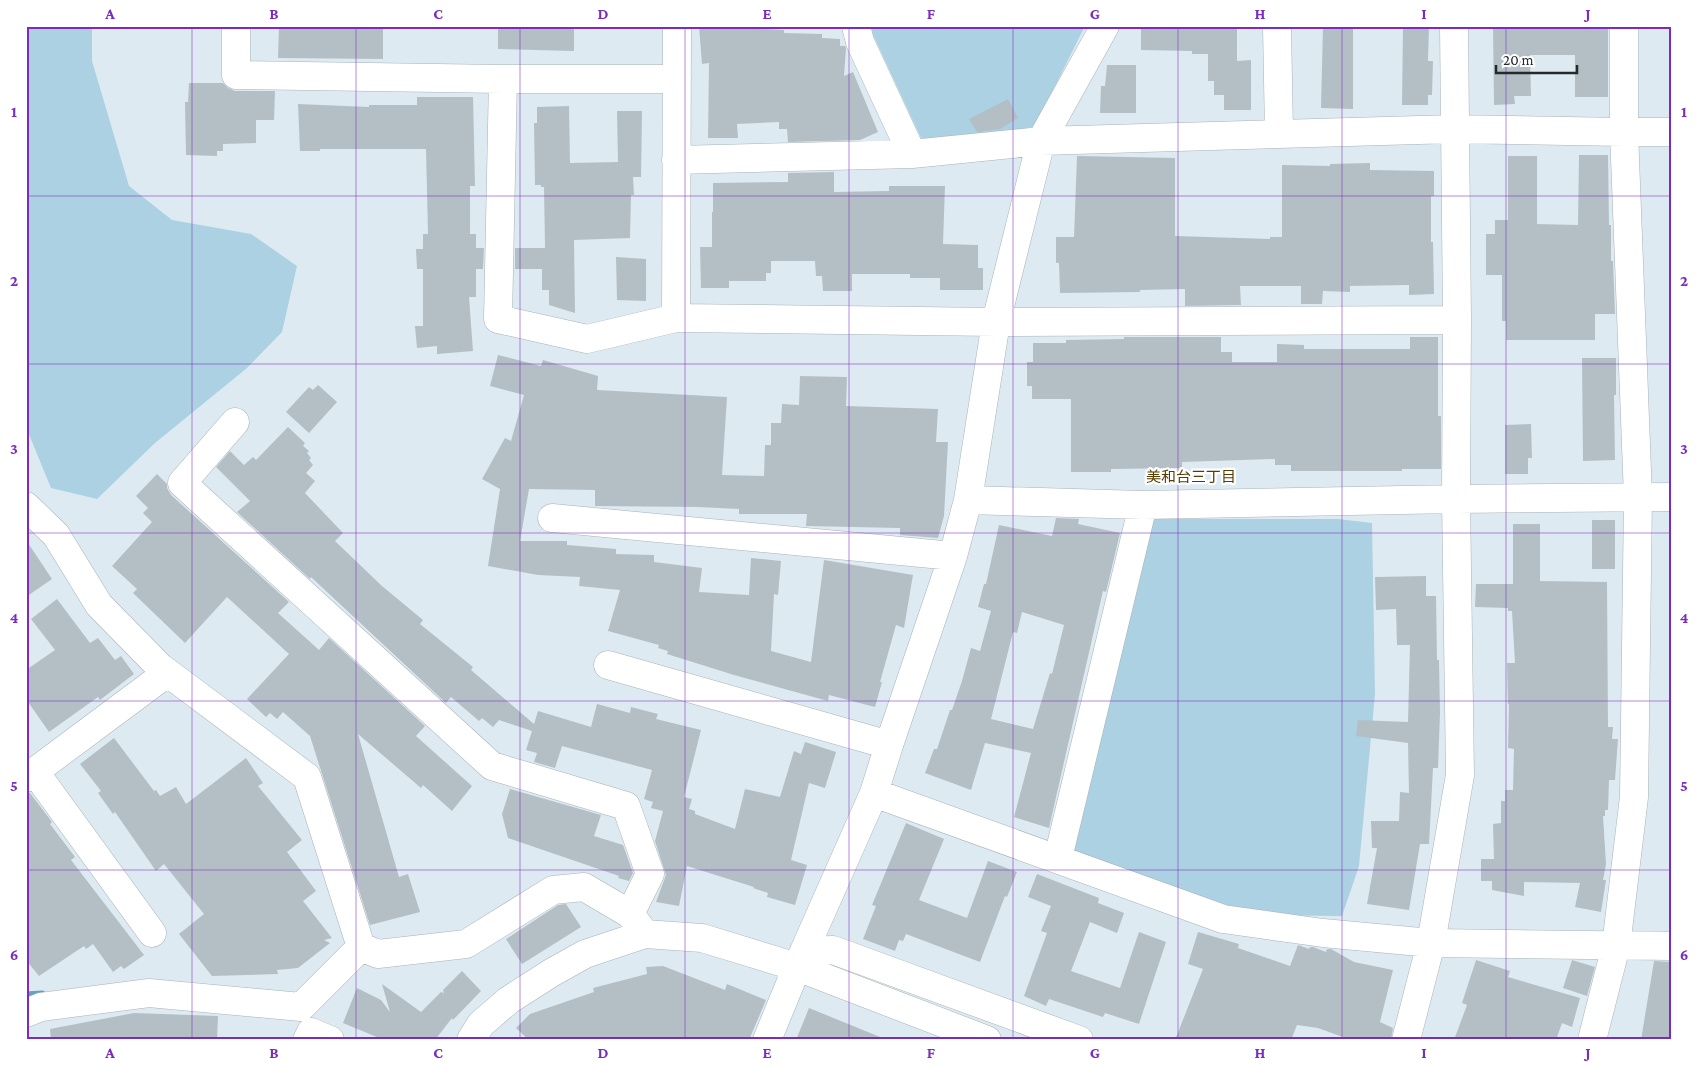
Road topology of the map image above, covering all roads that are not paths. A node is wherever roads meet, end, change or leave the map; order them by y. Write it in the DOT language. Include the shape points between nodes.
graph roads {
  1 [pos="236,26"];
  2 [pos="677,26"];
  3 [pos="856,26"];
  4 [pos="1105,26"];
  5 [pos="1277,26"];
  6 [pos="1454,26"];
  7 [pos="1624,26"];
  8 [pos="503,79"];
  9 [pos="677,79"];
  10 [pos="1454,129"];
  11 [pos="1624,132"];
  12 [pos="1672,132"];
  13 [pos="1279,134"];
  14 [pos="1041,141"];
  15 [pos="912,154"];
  16 [pos="676,160"];
  17 [pos="676,318"];
  18 [pos="1457,320"];
  19 [pos="996,322"];
  20 [pos="235,422"];
  21 [pos="1638,497"];
  22 [pos="1672,497"];
  23 [pos="1456,499"];
  24 [pos="968,500"];
  25 [pos="1142,505"];
  26 [pos="26,506"];
  27 [pos="552,518"];
  28 [pos="953,556"];
  29 [pos="608,665"];
  30 [pos="168,673"];
  31 [pos="889,745"];
  32 [pos="30,775"];
  33 [pos="874,792"];
  34 [pos="1058,858"];
  35 [pos="638,924"];
  36 [pos="152,933"];
  37 [pos="1431,943"];
  38 [pos="1616,946"];
  39 [pos="1672,946"];
  40 [pos="361,947"];
  41 [pos="801,959"];
  42 [pos="26,1013"];
  43 [pos="307,1040"];
  44 [pos="330,1040"];
  45 [pos="471,1040"];
  46 [pos="767,1040"];
  47 [pos="987,1040"];
  48 [pos="1079,1040"];
  49 [pos="1406,1040"];
  50 [pos="1592,1040"];
  1 -- 8 [label="street" via="236,75"];
  2 -- 9 [label="street"];
  3 -- 15 [label="street" via="860,42"];
  4 -- 14 [label="street"];
  5 -- 13 [label="street"];
  6 -- 10 [label="street"];
  7 -- 11 [label="street"];
  8 -- 9 [label="street"];
  8 -- 17 [label="street" via="498,319 588,339"];
  9 -- 16 [label="street"];
  10 -- 11 [label="street"];
  10 -- 13 [label="street"];
  10 -- 18 [label="street"];
  11 -- 12 [label="street"];
  11 -- 21 [label="street"];
  13 -- 14 [label="street"];
  14 -- 15 [label="street"];
  14 -- 19 [label="street"];
  15 -- 16 [label="street"];
  16 -- 17 [label="street"];
  17 -- 19 [label="street"];
  18 -- 19 [label="street"];
  18 -- 23 [label="street"];
  19 -- 24 [label="street"];
  20 -- 35 [label="street" via="182,483 492,766 626,806 650,874"];
  21 -- 22 [label="street"];
  21 -- 23 [label="street"];
  21 -- 38 [label="street" via="1634,797"];
  23 -- 25 [label="street"];
  23 -- 37 [label="street" via="1460,776"];
  24 -- 25 [label="street"];
  24 -- 28 [label="street"];
  25 -- 34 [label="street"];
  26 -- 30 [label="street" via="56,535 99,605"];
  27 -- 28 [label="street"];
  28 -- 31 [label="street"];
  29 -- 31 [label="street"];
  30 -- 32 [label="street"];
  30 -- 40 [label="street" via="307,777"];
  31 -- 33 [label="street"];
  32 -- 36 [label="street"];
  33 -- 34 [label="street"];
  33 -- 41 [label="street"];
  34 -- 37 [label="street" via="1223,919"];
  35 -- 40 [label="street" via="584,887 553,890 466,944 378,954"];
  35 -- 41 [label="street"];
  35 -- 45 [label="street" via="509,1000 481,1024"];
  37 -- 38 [label="street"];
  37 -- 49 [label="street"];
  38 -- 39 [label="street"];
  38 -- 50 [label="street"];
  40 -- 42 [label="street" via="301,1007 149,993 42,1007"];
  41 -- 46 [label="street"];
  41 -- 47 [label="street"];
  41 -- 48 [label="street" via="833,950"];
  43 -- 44 [label="street" via="311,1032"];
}
